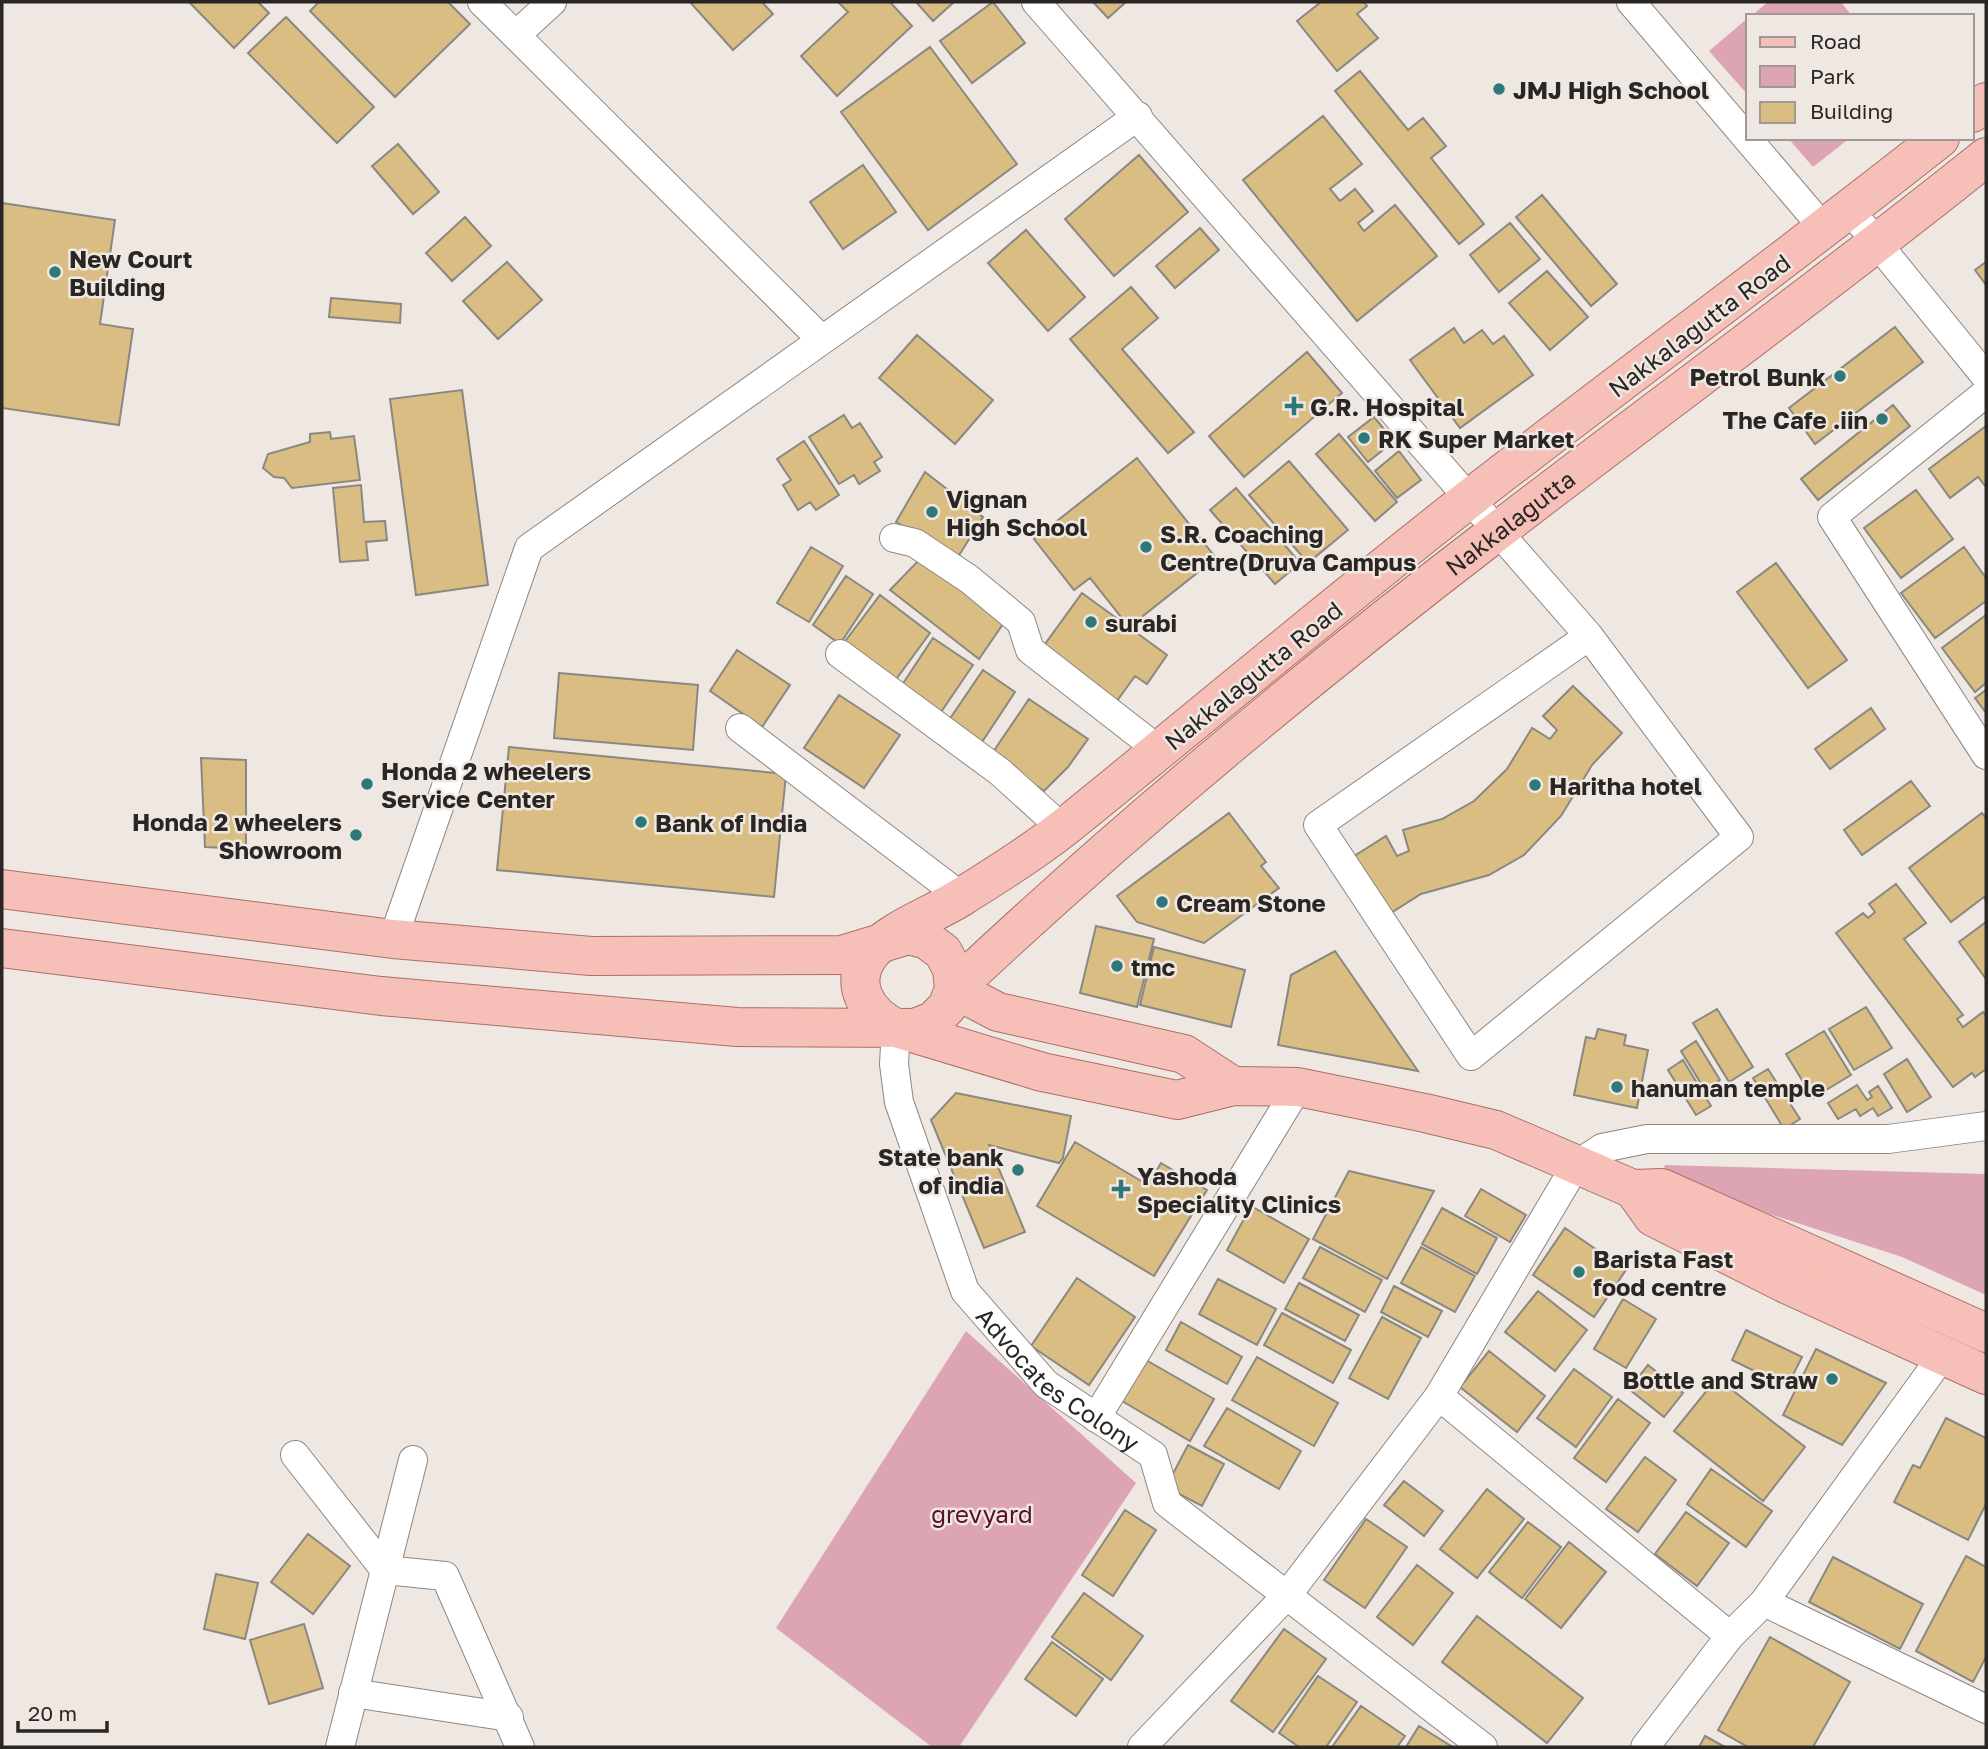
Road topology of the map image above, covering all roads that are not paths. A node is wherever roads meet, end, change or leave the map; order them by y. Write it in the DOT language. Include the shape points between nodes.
graph roads {
  1 [pos="482,2"];
  2 [pos="552,2"];
  3 [pos="1036,2"];
  4 [pos="1631,2"];
  5 [pos="516,35"];
  6 [pos="1138,116"];
  7 [pos="1746,124"];
  8 [pos="1761,140"];
  9 [pos="1937,140"];
  10 [pos="1986,157"];
  11 [pos="1837,220"];
  12 [pos="1877,244"];
  13 [pos="821,339"];
  14 [pos="1986,377"];
  15 [pos="1986,393"];
  16 [pos="1468,500"];
  17 [pos="1497,532"];
  18 [pos="894,538"];
  19 [pos="1589,636"];
  20 [pos="840,654"];
  21 [pos="740,728"];
  22 [pos="1160,751"];
  23 [pos="1986,755"];
  24 [pos="1063,829"];
  25 [pos="2,889"];
  26 [pos="962,897"];
  27 [pos="393,939"];
  28 [pos="888,939"];
  29 [pos="2,948"];
  30 [pos="954,989"];
  31 [pos="896,1028"];
  32 [pos="1233,1086"];
  33 [pos="1298,1087"];
  34 [pos="1986,1126"];
  35 [pos="1576,1165"];
  36 [pos="1633,1189"];
  37 [pos="1986,1333"];
  38 [pos="1943,1355"];
  39 [pos="1986,1375"];
  40 [pos="1439,1396"];
  41 [pos="1096,1418"];
  42 [pos="295,1455"];
  43 [pos="413,1460"];
  44 [pos="385,1570"];
  45 [pos="1288,1594"];
  46 [pos="1764,1602"];
  47 [pos="1730,1636"];
  48 [pos="354,1693"];
  49 [pos="1986,1709"];
  50 [pos="509,1717"];
  51 [pos="340,1747"];
  52 [pos="520,1747"];
  53 [pos="1142,1747"];
  54 [pos="1483,1747"];
  55 [pos="1645,1747"];
  1 -- 5 [label="street"];
  2 -- 5 [label="street"];
  3 -- 6 [label="street"];
  4 -- 7 [label="street"];
  5 -- 13 [label="street"];
  6 -- 13 [label="street"];
  6 -- 16 [label="street"];
  8 -- 11 [label="street"];
  9 -- 11 [label="main road, Nakkalagutta Road"];
  10 -- 12 [label="main road, Nakkalagutta"];
  11 -- 12 [label="street"];
  11 -- 16 [label="main road, Nakkalagutta Road"];
  12 -- 14 [label="street"];
  12 -- 17 [label="main road, Nakkalagutta"];
  13 -- 27 [label="street" via="529,548"];
  15 -- 23 [label="street" via="1832,517"];
  16 -- 17 [label="street"];
  16 -- 22 [label="main road, Nakkalagutta Road"];
  17 -- 19 [label="street"];
  17 -- 30 [label="main road, Nakkalagutta" via="1158,805"];
  18 -- 22 [label="street" via="915,543 970,579 1021,622 1030,650"];
  19 -- 19 [label="street" via="1739,837 1471,1056 1318,825"];
  20 -- 24 [label="street" via="1000,772"];
  21 -- 26 [label="street"];
  22 -- 24 [label="main road, Nakkalagutta Road"];
  24 -- 26 [label="main road, Nakkalagutta Road"];
  25 -- 27 [label="main road"];
  26 -- 28 [label="main road, Nakkalagutta Road"];
  27 -- 28 [label="main road" via="591,956 699,957 842,954"];
  28 -- 30 [label="main road" via="908,935 927,940 943,952"];
  28 -- 31 [label="main road" via="873,950 863,966 860,986 865,1005"];
  29 -- 31 [label="main road" via="381,996 737,1027"];
  30 -- 31 [label="main road" via="947,1007 933,1021 915,1028"];
  30 -- 32 [label="main road" via="998,1012 1184,1054"];
  31 -- 32 [label="main road" via="1042,1072 1177,1100"];
  31 -- 41 [label="street, Advocates Colony" via="899,1102 965,1291 1045,1384"];
  32 -- 33 [label="main road"];
  33 -- 35 [label="main road" via="1496,1130"];
  33 -- 41 [label="street"];
  34 -- 35 [label="street" via="1888,1139 1647,1139 1602,1148"];
  35 -- 36 [label="main road"];
  35 -- 40 [label="street"];
  36 -- 37 [label="main road" via="1662,1188"];
  36 -- 38 [label="main road" via="1653,1217"];
  38 -- 39 [label="main road"];
  38 -- 46 [label="street"];
  40 -- 45 [label="street"];
  40 -- 47 [label="street"];
  41 -- 45 [label="street, Advocates Colony" via="1153,1455 1167,1503"];
  42 -- 44 [label="street"];
  43 -- 44 [label="street"];
  44 -- 48 [label="street"];
  44 -- 50 [label="street" via="445,1576"];
  45 -- 53 [label="street"];
  45 -- 54 [label="street, Advocates Colony"];
  46 -- 47 [label="street"];
  46 -- 49 [label="street"];
  47 -- 55 [label="street"];
  48 -- 50 [label="street"];
  48 -- 51 [label="street"];
  50 -- 52 [label="street"];
}
